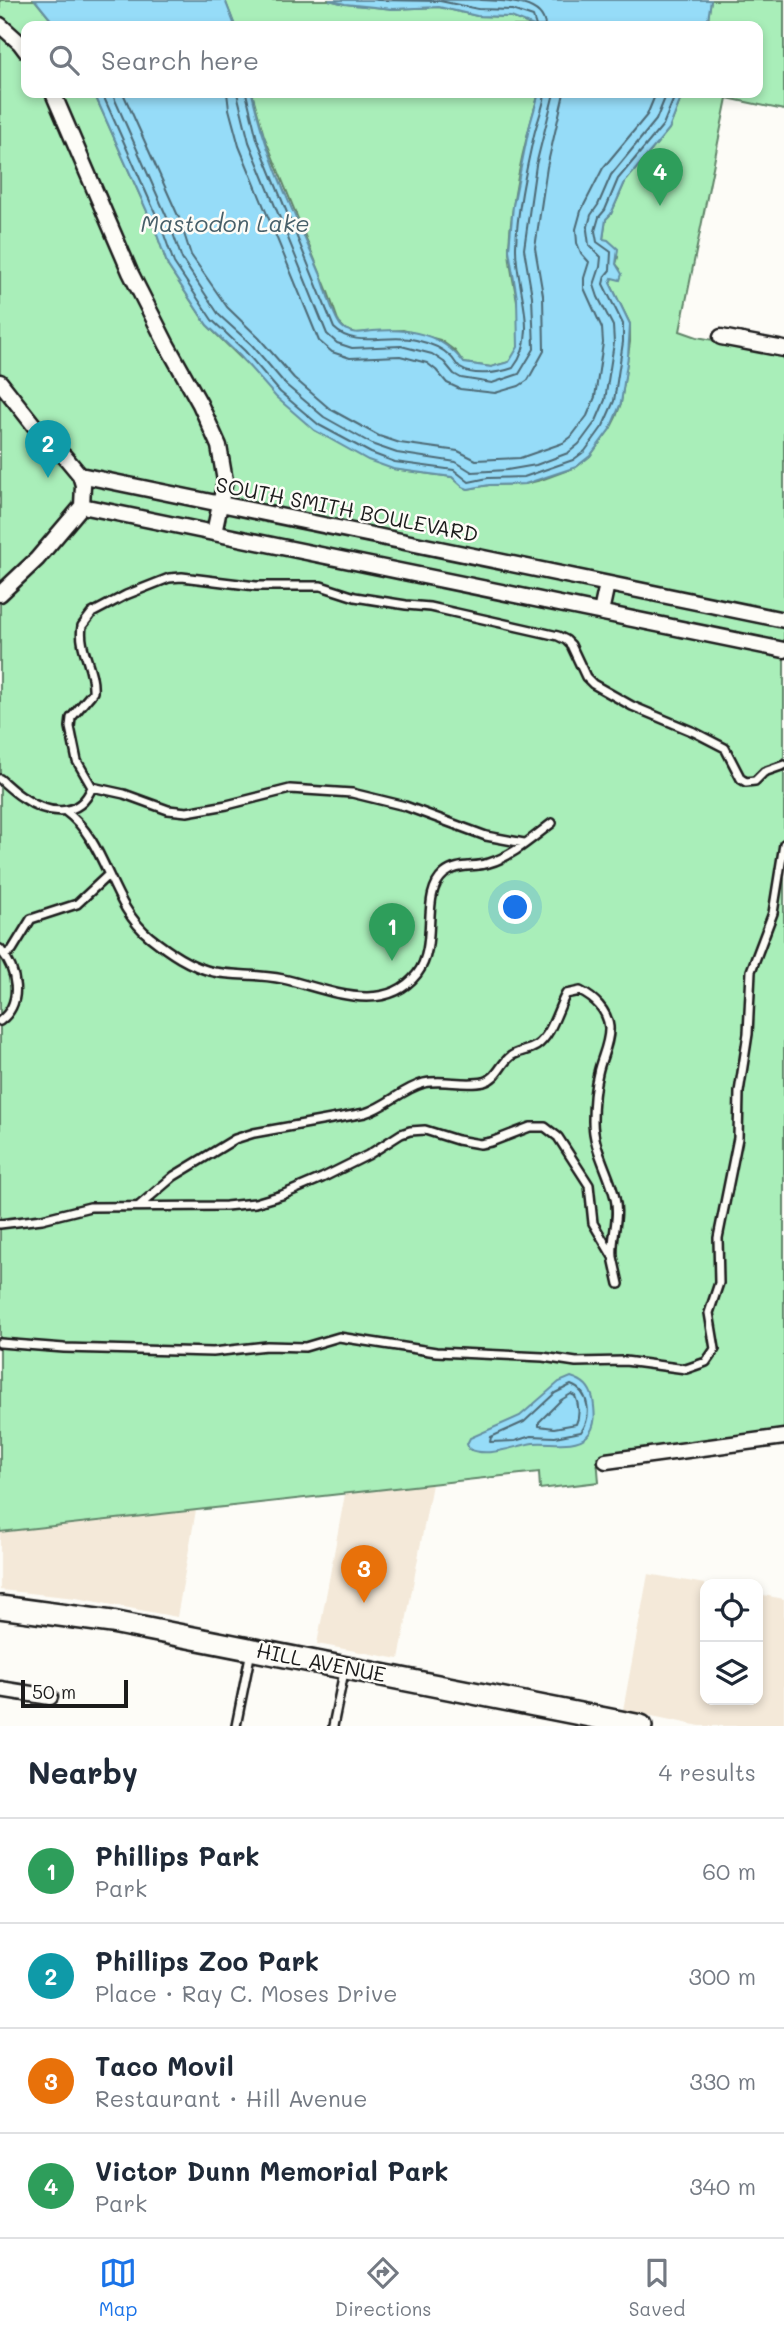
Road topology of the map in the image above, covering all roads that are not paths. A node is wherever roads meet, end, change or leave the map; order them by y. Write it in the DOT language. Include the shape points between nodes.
graph roads {
  1 [pos="0,25"];
  2 [pos="21,44"];
  3 [pos="55,98"];
  4 [pos="721,337"];
  5 [pos="784,349"];
  6 [pos="0,382"];
  7 [pos="80,475"];
  8 [pos="220,505"];
  9 [pos="82,506"];
  10 [pos="214,533"];
  11 [pos="607,584"];
  12 [pos="0,594"];
  13 [pos="601,612"];
  14 [pos="784,620"];
  15 [pos="784,650"];
  16 [pos="784,765"];
  17 [pos="0,779"];
  18 [pos="92,787"];
  19 [pos="65,810"];
  20 [pos="552,824"];
  21 [pos="525,843"];
  22 [pos="784,844"];
  23 [pos="108,875"];
  24 [pos="3,952"];
  25 [pos="0,1021"];
  26 [pos="140,1205"];
  27 [pos="0,1224"];
  28 [pos="613,1256"];
  29 [pos="619,1284"];
  30 [pos="0,1343"];
  31 [pos="784,1437"];
  32 [pos="606,1461"];
  33 [pos="0,1607"];
  34 [pos="251,1650"];
  35 [pos="344,1668"];
  36 [pos="0,1689"];
  37 [pos="50,1697"];
  38 [pos="236,1726"];
  39 [pos="333,1726"];
  40 [pos="641,1726"];
  1 -- 2 [label="street"];
  3 -- 8 [label="street" via="130,272 219,446 225,481"];
  4 -- 5 [label="street"];
  6 -- 7 [label="street"];
  7 -- 8 [label="street, SOUTH SMITH BOULEVARD"];
  7 -- 9 [label="street"];
  8 -- 10 [label="street"];
  8 -- 11 [label="street, SOUTH SMITH BOULEVARD"];
  9 -- 10 [label="street"];
  9 -- 12 [label="street"];
  10 -- 13 [label="street"];
  11 -- 13 [label="street"];
  11 -- 14 [label="street, SOUTH SMITH BOULEVARD"];
  13 -- 15 [label="street"];
  16 -- 18 [label="lane" via="746,782 725,748 593,684 571,645 558,636 430,607 355,597 321,586 256,586 182,577 127,595 92,613 82,626 93,692 71,718 70,727 77,761"];
  17 -- 19 [label="lane" via="35,805"];
  18 -- 19 [label="lane" via="80,806"];
  18 -- 21 [label="lane" via="187,812 290,789 352,793 405,806 486,836"];
  19 -- 23 [label="lane" via="88,834"];
  20 -- 21 [label="lane"];
  21 -- 23 [label="lane" via="489,863 454,868 443,875 433,893 428,953 417,973 393,991 366,997 282,979 212,972 183,961 141,929"];
  22 -- 30 [label="lane" via="773,913 751,971 738,1138 718,1238 719,1283 709,1312 715,1349 706,1362 681,1369 625,1361 436,1352 339,1338 305,1347 213,1352"];
  23 -- 24 [label="lane" via="77,904 32,919 12,950"];
  24 -- 25 [label="lane" via="16,983 13,1007"];
  26 -- 27 [label="lane" via="90,1207"];
  26 -- 28 [label="lane" via="243,1205 268,1200 410,1131 425,1130 480,1143 530,1127 545,1127 558,1137 589,1185 593,1223"];
  26 -- 28 [label="lane" via="174,1176 243,1136 365,1113 424,1083 485,1081 511,1056 542,1041 566,994 580,991 598,1003 609,1028 595,1088 593,1130 616,1201"];
  28 -- 29 [label="lane"];
  31 -- 32 [label="street"];
  33 -- 34 [label="main road, HILL AVENUE" via="112,1622"];
  34 -- 35 [label="main road, HILL AVENUE"];
  34 -- 38 [label="lane"];
  35 -- 39 [label="lane"];
  35 -- 40 [label="main road, HILL AVENUE"];
  36 -- 37 [label="street"];
}
